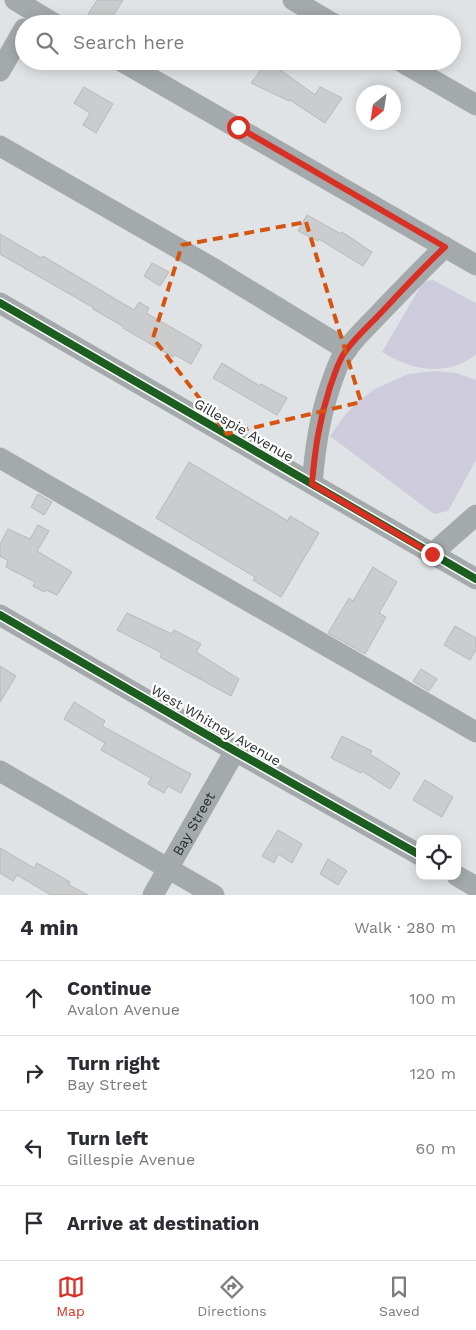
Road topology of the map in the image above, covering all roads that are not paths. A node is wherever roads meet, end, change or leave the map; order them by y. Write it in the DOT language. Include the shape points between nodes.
graph roads {
  1 [pos="15,0"];
  2 [pos="293,0"];
  3 [pos="30,15"];
  4 [pos="319,15"];
  5 [pos="15,44"];
  6 [pos="137,70"];
  7 [pos="416,70"];
  8 [pos="0,71"];
  9 [pos="476,105"];
  10 [pos="0,146"];
  11 [pos="445,247"];
  12 [pos="476,265"];
  13 [pos="0,303"];
  14 [pos="347,350"];
  15 [pos="0,458"];
  16 [pos="312,484"];
  17 [pos="476,514"];
  18 [pos="432,554"];
  19 [pos="476,579"];
  20 [pos="0,615"];
  21 [pos="476,732"];
  22 [pos="235,751"];
  23 [pos="0,772"];
  24 [pos="416,853"];
  25 [pos="168,868"];
  26 [pos="461,878"];
  27 [pos="476,887"];
  28 [pos="153,895"];
  29 [pos="214,895"];
  1 -- 3 [label="street"];
  2 -- 4 [label="street"];
  5 -- 8 [label="street"];
  6 -- 11 [label="street"];
  7 -- 9 [label="street"];
  10 -- 14 [label="street" via="211,267"];
  11 -- 12 [label="street"];
  11 -- 14 [label="street"];
  13 -- 16 [label="street, Gillespie Avenue"];
  14 -- 16 [label="street" via="324,405"];
  15 -- 21 [label="street"];
  16 -- 18 [label="street, Gillespie Avenue"];
  17 -- 18 [label="street"];
  18 -- 19 [label="street, Gillespie Avenue"];
  20 -- 22 [label="street, West Whitney Avenue"];
  22 -- 24 [label="street, West Whitney Avenue"];
  22 -- 25 [label="street, Bay Street"];
  23 -- 25 [label="street"];
  25 -- 28 [label="street, Bay Street"];
  25 -- 29 [label="street"];
  26 -- 27 [label="street"];
}
